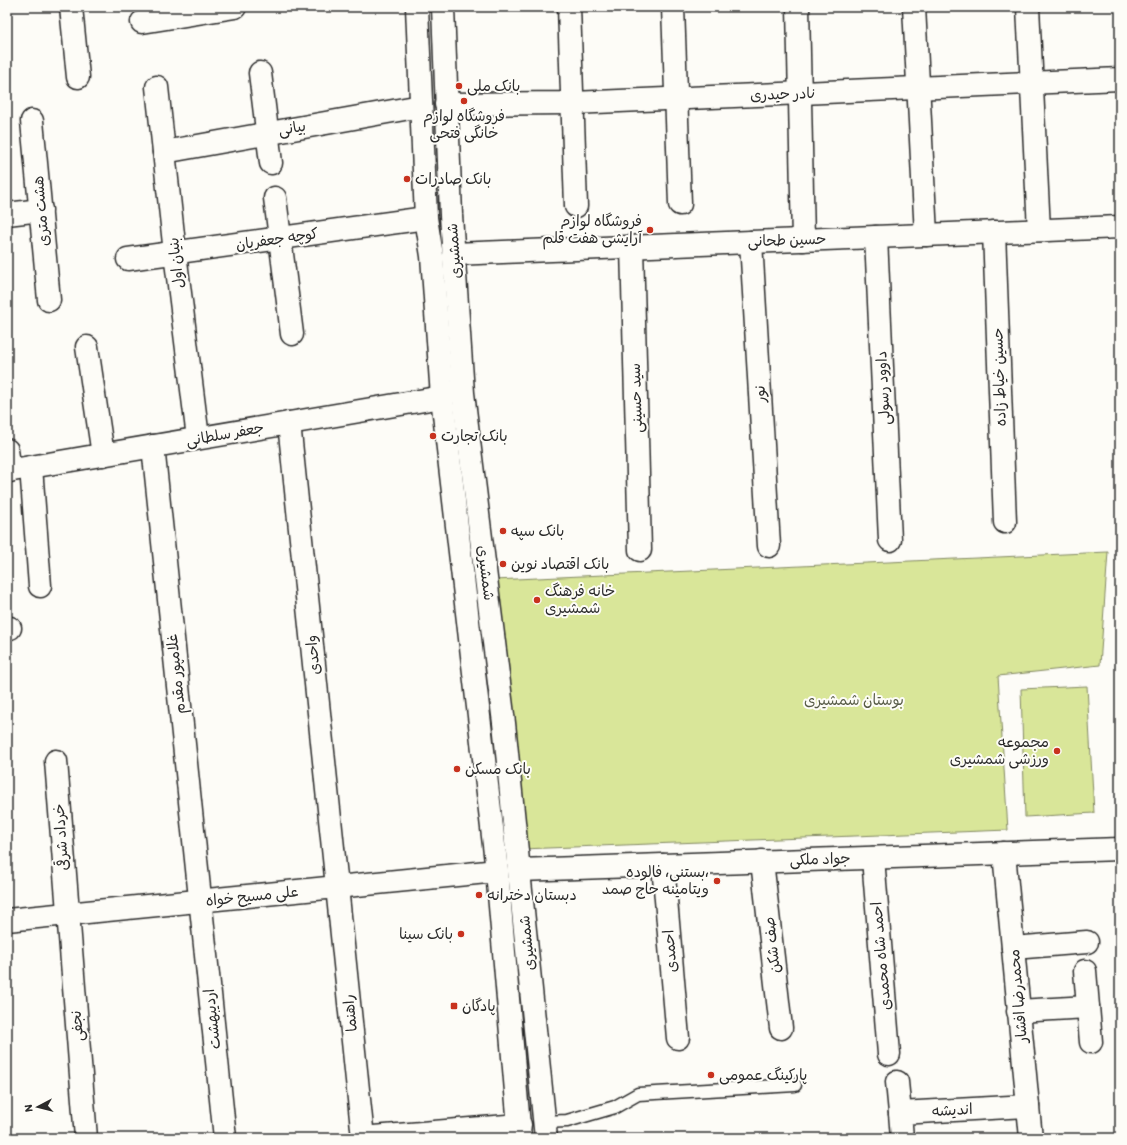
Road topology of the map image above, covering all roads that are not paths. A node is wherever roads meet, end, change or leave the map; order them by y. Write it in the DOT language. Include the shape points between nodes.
graph roads {
  1 [pos="71,7"];
  2 [pos="235,7"];
  3 [pos="417,7"];
  4 [pos="443,7"];
  5 [pos="569,7"];
  6 [pos="673,7"];
  7 [pos="798,7"];
  8 [pos="914,7"];
  9 [pos="1028,7"];
  10 [pos="142,22"];
  11 [pos="260,73"];
  12 [pos="78,77"];
  13 [pos="1120,79"];
  14 [pos="1032,83"];
  15 [pos="157,87"];
  16 [pos="918,88"];
  17 [pos="800,93"];
  18 [pos="677,98"];
  19 [pos="573,103"];
  20 [pos="446,104"];
  21 [pos="421,106"];
  22 [pos="32,121"];
  23 [pos="267,132"];
  24 [pos="164,152"];
  25 [pos="271,163"];
  26 [pos="275,198"];
  27 [pos="680,204"];
  28 [pos="576,206"];
  29 [pos="41,210"];
  30 [pos="7,214"];
  31 [pos="451,215"];
  32 [pos="426,218"];
  33 [pos="1120,227"];
  34 [pos="1039,230"];
  35 [pos="994,232"];
  36 [pos="926,235"];
  37 [pos="876,237"];
  38 [pos="279,240"];
  39 [pos="803,240"];
  40 [pos="751,242"];
  41 [pos="632,247"];
  42 [pos="175,253"];
  43 [pos="454,254"];
  44 [pos="432,256"];
  45 [pos="128,259"];
  46 [pos="49,300"];
  47 [pos="292,334"];
  48 [pos="87,347"];
  49 [pos="464,393"];
  50 [pos="442,397"];
  51 [pos="289,423"];
  52 [pos="198,438"];
  53 [pos="152,446"];
  54 [pos="103,454"];
  55 [pos="8,464"];
  56 [pos="31,467"];
  57 [pos="1005,522"];
  58 [pos="890,540"];
  59 [pos="769,546"];
  60 [pos="640,550"];
  61 [pos="40,586"];
  62 [pos="56,761"];
  63 [pos="1120,849"];
  64 [pos="1004,853"];
  65 [pos="873,858"];
  66 [pos="762,861"];
  67 [pos="663,865"];
  68 [pos="520,870"];
  69 [pos="497,871"];
  70 [pos="336,887"];
  71 [pos="200,901"];
  72 [pos="67,914"];
  73 [pos="7,920"];
  74 [pos="1087,942"];
  75 [pos="1013,948"];
  76 [pos="1084,971"];
  77 [pos="1088,1007"];
  78 [pos="1018,1011"];
  79 [pos="781,1028"];
  80 [pos="678,1038"];
  81 [pos="1091,1042"];
  82 [pos="889,1054"];
  83 [pos="897,1082"];
  84 [pos="795,1085"];
  85 [pos="1028,1106"];
  86 [pos="900,1114"];
  87 [pos="546,1130"];
  88 [pos="520,1131"];
  89 [pos="86,1138"];
  90 [pos="224,1138"];
  91 [pos="363,1138"];
  92 [pos="902,1138"];
  93 [pos="1031,1138"];
  1 -- 12 [label="street"];
  2 -- 10 [label="street"];
  3 -- 21 [label="street, شمشیری"];
  4 -- 20 [label="street, شمشیری"];
  5 -- 19 [label="street"];
  6 -- 18 [label="street"];
  7 -- 17 [label="street"];
  8 -- 16 [label="street"];
  9 -- 14 [label="street"];
  11 -- 23 [label="street"];
  13 -- 14 [label="street, نادر حیدری"];
  14 -- 16 [label="street, نادر حیدری"];
  14 -- 34 [label="street"];
  15 -- 24 [label="street, بنیان اول"];
  16 -- 17 [label="street, نادر حیدری"];
  16 -- 36 [label="street"];
  17 -- 18 [label="street, نادر حیدری"];
  17 -- 39 [label="street"];
  18 -- 19 [label="street, نادر حیدری"];
  18 -- 27 [label="street"];
  19 -- 20 [label="street, نادر حیدری"];
  19 -- 28 [label="street"];
  20 -- 21 [label="street, بیانی"];
  20 -- 31 [label="street, شمشیری"];
  21 -- 23 [label="street, بیانی"];
  21 -- 32 [label="street, شمشیری"];
  22 -- 29 [label="street, هشت متری"];
  23 -- 24 [label="street, بیانی"];
  23 -- 25 [label="street"];
  24 -- 42 [label="street, بنیان اول"];
  26 -- 38 [label="street"];
  29 -- 30 [label="street"];
  29 -- 46 [label="street, هشت متری"];
  31 -- 32 [label="street, کوچه جعفریان"];
  31 -- 43 [label="street, شمشیری"];
  32 -- 38 [label="street, کوچه جعفریان"];
  32 -- 44 [label="street, شمشیری"];
  33 -- 34 [label="street, حسین طحانی"];
  34 -- 35 [label="street, حسین طحانی"];
  35 -- 36 [label="street, حسین طحانی"];
  35 -- 57 [label="street, حسین خیاط زاده"];
  36 -- 37 [label="street, حسین طحانی"];
  37 -- 39 [label="street, حسین طحانی"];
  37 -- 58 [label="street, داوود رسولی"];
  38 -- 42 [label="street, کوچه جعفریان"];
  38 -- 47 [label="street"];
  39 -- 40 [label="street, حسین طحانی"];
  40 -- 41 [label="street, حسین طحانی"];
  40 -- 59 [label="street, نور"];
  41 -- 43 [label="street, حسین طحانی"];
  41 -- 60 [label="street, سید حسینی"];
  42 -- 45 [label="street, کوچه جعفریان"];
  42 -- 52 [label="street, بنیان اول"];
  43 -- 44 [label="street, حسین طحانی"];
  43 -- 49 [label="street, شمشیری"];
  44 -- 50 [label="street, شمشیری"];
  48 -- 54 [label="street"];
  49 -- 50 [label="street, جعفر سلطانی"];
  49 -- 68 [label="street, شمشیری"];
  50 -- 51 [label="street, جعفر سلطانی"];
  50 -- 69 [label="street, شمشیری"];
  51 -- 52 [label="street, جعفر سلطانی"];
  51 -- 70 [label="street, واحدی"];
  52 -- 53 [label="street, جعفر سلطانی"];
  53 -- 54 [label="street, جعفر سلطانی"];
  53 -- 71 [label="street, غلامپور مقدم"];
  54 -- 56 [label="street, جعفر سلطانی"];
  55 -- 56 [label="street, جعفر سلطانی"];
  56 -- 61 [label="street"];
  62 -- 72 [label="street, خرداد شرقی"];
  63 -- 64 [label="street, جواد ملکی"];
  64 -- 65 [label="street, جواد ملکی"];
  64 -- 75 [label="street, محمدرضا افشار"];
  65 -- 66 [label="street, جواد ملکی"];
  65 -- 82 [label="street, احمد شاه محمدی"];
  66 -- 67 [label="street, جواد ملکی"];
  66 -- 79 [label="street, صف شکن"];
  67 -- 68 [label="street, جواد ملکی"];
  67 -- 80 [label="street, احمدی"];
  68 -- 69 [label="street, جواد ملکی"];
  68 -- 87 [label="street, شمشیری"];
  69 -- 70 [label="street, علی مسیح خواه"];
  69 -- 88 [label="street, شمشیری"];
  70 -- 71 [label="street, علی مسیح خواه"];
  70 -- 91 [label="street, راهنما"];
  71 -- 72 [label="street, علی مسیح خواه"];
  71 -- 90 [label="street, اردیبهشت"];
  72 -- 73 [label="street, علی مسیح خواه"];
  72 -- 89 [label="street, نجفی"];
  74 -- 75 [label="street"];
  75 -- 78 [label="street, محمدرضا افشار"];
  76 -- 77 [label="street"];
  77 -- 78 [label="street"];
  77 -- 81 [label="street"];
  78 -- 85 [label="street, محمدرضا افشار"];
  83 -- 86 [label="street"];
  84 -- 87 [label="lane" via="638,1094 615,1107"];
  85 -- 86 [label="street, اندیشه"];
  85 -- 93 [label="street, محمدرضا افشار"];
  86 -- 92 [label="street"];
  87 -- 88 [label="street"];
  88 -- 91 [label="street"];
}
